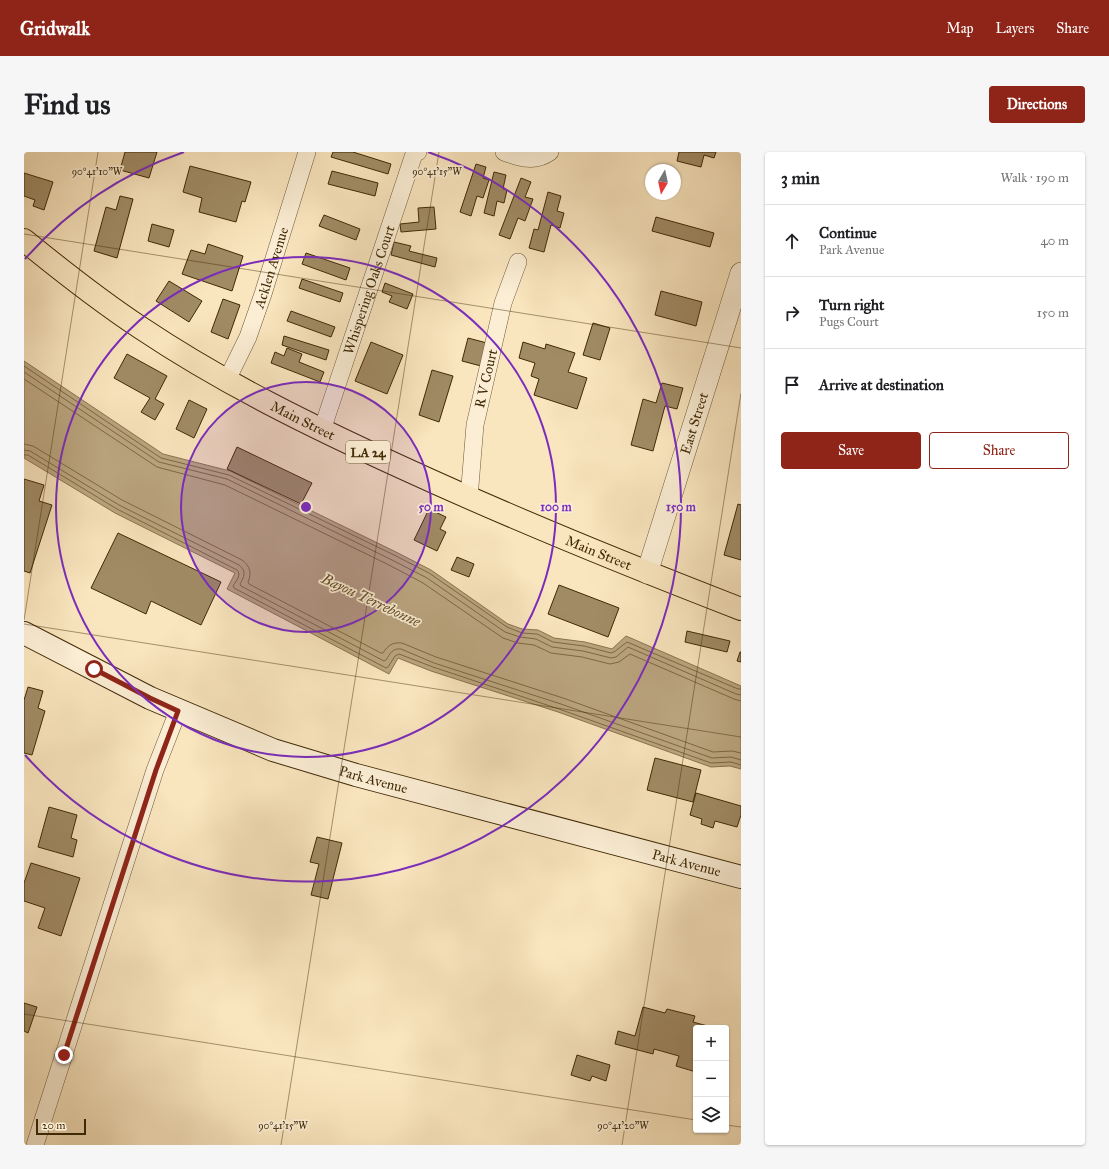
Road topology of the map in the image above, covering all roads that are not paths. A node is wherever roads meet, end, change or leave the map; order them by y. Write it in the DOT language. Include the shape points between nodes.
graph roads {
  1 [pos="307,152"];
  2 [pos="418,152"];
  3 [pos="504,152"];
  4 [pos="550,152"];
  5 [pos="24,240"];
  6 [pos="518,262"];
  7 [pos="741,273"];
  8 [pos="227,380"];
  9 [pos="322,430"];
  10 [pos="469,498"];
  11 [pos="647,573"];
  12 [pos="741,609"];
  13 [pos="24,633"];
  14 [pos="178,711"];
  15 [pos="741,877"];
  16 [pos="35,1145"];
  1 -- 8 [label="street, Acklen Avenue" via="248,337"];
  2 -- 9 [label="street, Whispering Oaks Court" via="414,154"];
  3 -- 4 [label="street" via="530,159 545,156"];
  5 -- 8 [label="main road, Main Street / LA 24" via="84,288 142,329"];
  6 -- 10 [label="street, R V Court" via="503,303 475,425"];
  7 -- 11 [label="street, East Street"];
  8 -- 9 [label="main road, Main Street / LA 24"];
  9 -- 10 [label="main road, Main Street / LA 24"];
  10 -- 11 [label="main road, Main Street / LA 24"];
  11 -- 12 [label="main road, Main Street / LA 24"];
  13 -- 14 [label="main road, Park Avenue"];
  14 -- 15 [label="main road, Park Avenue" via="273,750 356,775"];
  14 -- 16 [label="street" via="156,770"];
}
